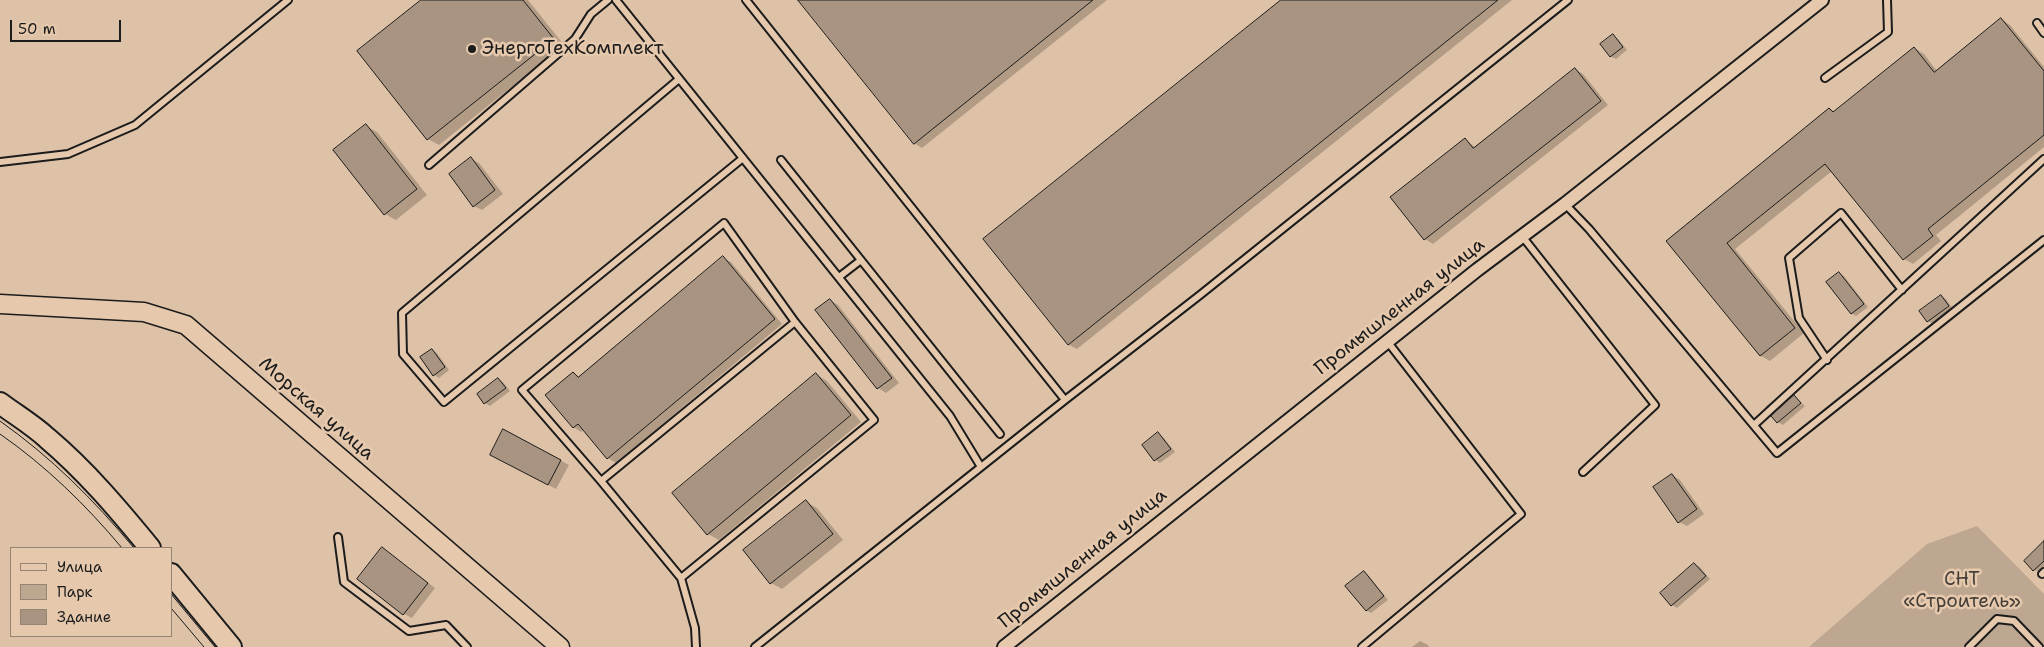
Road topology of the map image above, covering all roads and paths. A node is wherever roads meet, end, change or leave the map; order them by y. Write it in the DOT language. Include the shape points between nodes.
graph roads {
  1 [pos="288,0"];
  2 [pos="608,0"];
  3 [pos="616,0"];
  4 [pos="746,0"];
  5 [pos="1568,0"];
  6 [pos="1822,0"];
  7 [pos="1887,0"];
  8 [pos="2037,23"];
  9 [pos="2044,33"];
  10 [pos="1825,78"];
  11 [pos="679,79"];
  12 [pos="743,158"];
  13 [pos="781,160"];
  14 [pos="2044,160"];
  15 [pos="0,162"];
  16 [pos="430,165"];
  17 [pos="1565,204"];
  18 [pos="1522,236"];
  19 [pos="2044,240"];
  20 [pos="861,260"];
  21 [pos="839,278"];
  22 [pos="1902,290"];
  23 [pos="2,304"];
  24 [pos="795,322"];
  25 [pos="1387,341"];
  26 [pos="1827,360"];
  27 [pos="1065,400"];
  28 [pos="0,404"];
  29 [pos="1754,425"];
  30 [pos="1000,434"];
  31 [pos="981,467"];
  32 [pos="1583,472"];
  33 [pos="601,481"];
  34 [pos="338,536"];
  35 [pos="149,547"];
  36 [pos="172,575"];
  37 [pos="681,578"];
  38 [pos="231,647"];
  39 [pos="467,647"];
  40 [pos="560,647"];
  41 [pos="696,647"];
  42 [pos="755,647"];
  43 [pos="1004,647"];
  44 [pos="1362,647"];
  45 [pos="1969,647"];
  46 [pos="2039,647"];
  1 -- 15 [label="lane" via="135,125 68,154"];
  2 -- 16 [label="lane" via="591,14 575,39"];
  3 -- 11 [label="lane"];
  4 -- 27 [label="lane"];
  5 -- 27 [label="lane"];
  6 -- 17 [label="street, Промышленная улица"];
  7 -- 10 [label="lane" via="1888,32"];
  8 -- 9 [label="lane"];
  11 -- 12 [label="lane"];
  11 -- 12 [label="lane" via="402,313 403,354 444,402"];
  12 -- 21 [label="lane"];
  13 -- 20 [label="lane"];
  14 -- 22 [label="lane"];
  17 -- 18 [label="street, Промышленная улица"];
  17 -- 29 [label="lane"];
  18 -- 25 [label="street, Промышленная улица"];
  18 -- 32 [label="lane" via="1656,405"];
  19 -- 29 [label="lane" via="1777,453"];
  20 -- 21 [label="lane"];
  20 -- 30 [label="lane"];
  21 -- 31 [label="lane" via="950,416"];
  22 -- 26 [label="lane"];
  22 -- 26 [label="lane" via="1841,213 1788,258 1799,318"];
  23 -- 40 [label="street, Морская улица" via="144,312 186,326"];
  24 -- 33 [label="lane"];
  24 -- 33 [label="lane" via="724,223 522,390"];
  24 -- 37 [label="lane" via="874,420"];
  25 -- 43 [label="street, Промышленная улица"];
  25 -- 44 [label="lane" via="1522,514"];
  26 -- 29 [label="lane"];
  27 -- 31 [label="lane"];
  28 -- 35 [label="main road" via="46,436 80,468"];
  31 -- 42 [label="lane"];
  33 -- 37 [label="lane"];
  34 -- 39 [label="lane" via="344,582 409,631 446,625"];
  36 -- 38 [label="main road"];
  37 -- 41 [label="lane" via="695,628"];
  45 -- 46 [label="lane" via="1997,619 2014,621"];
}
